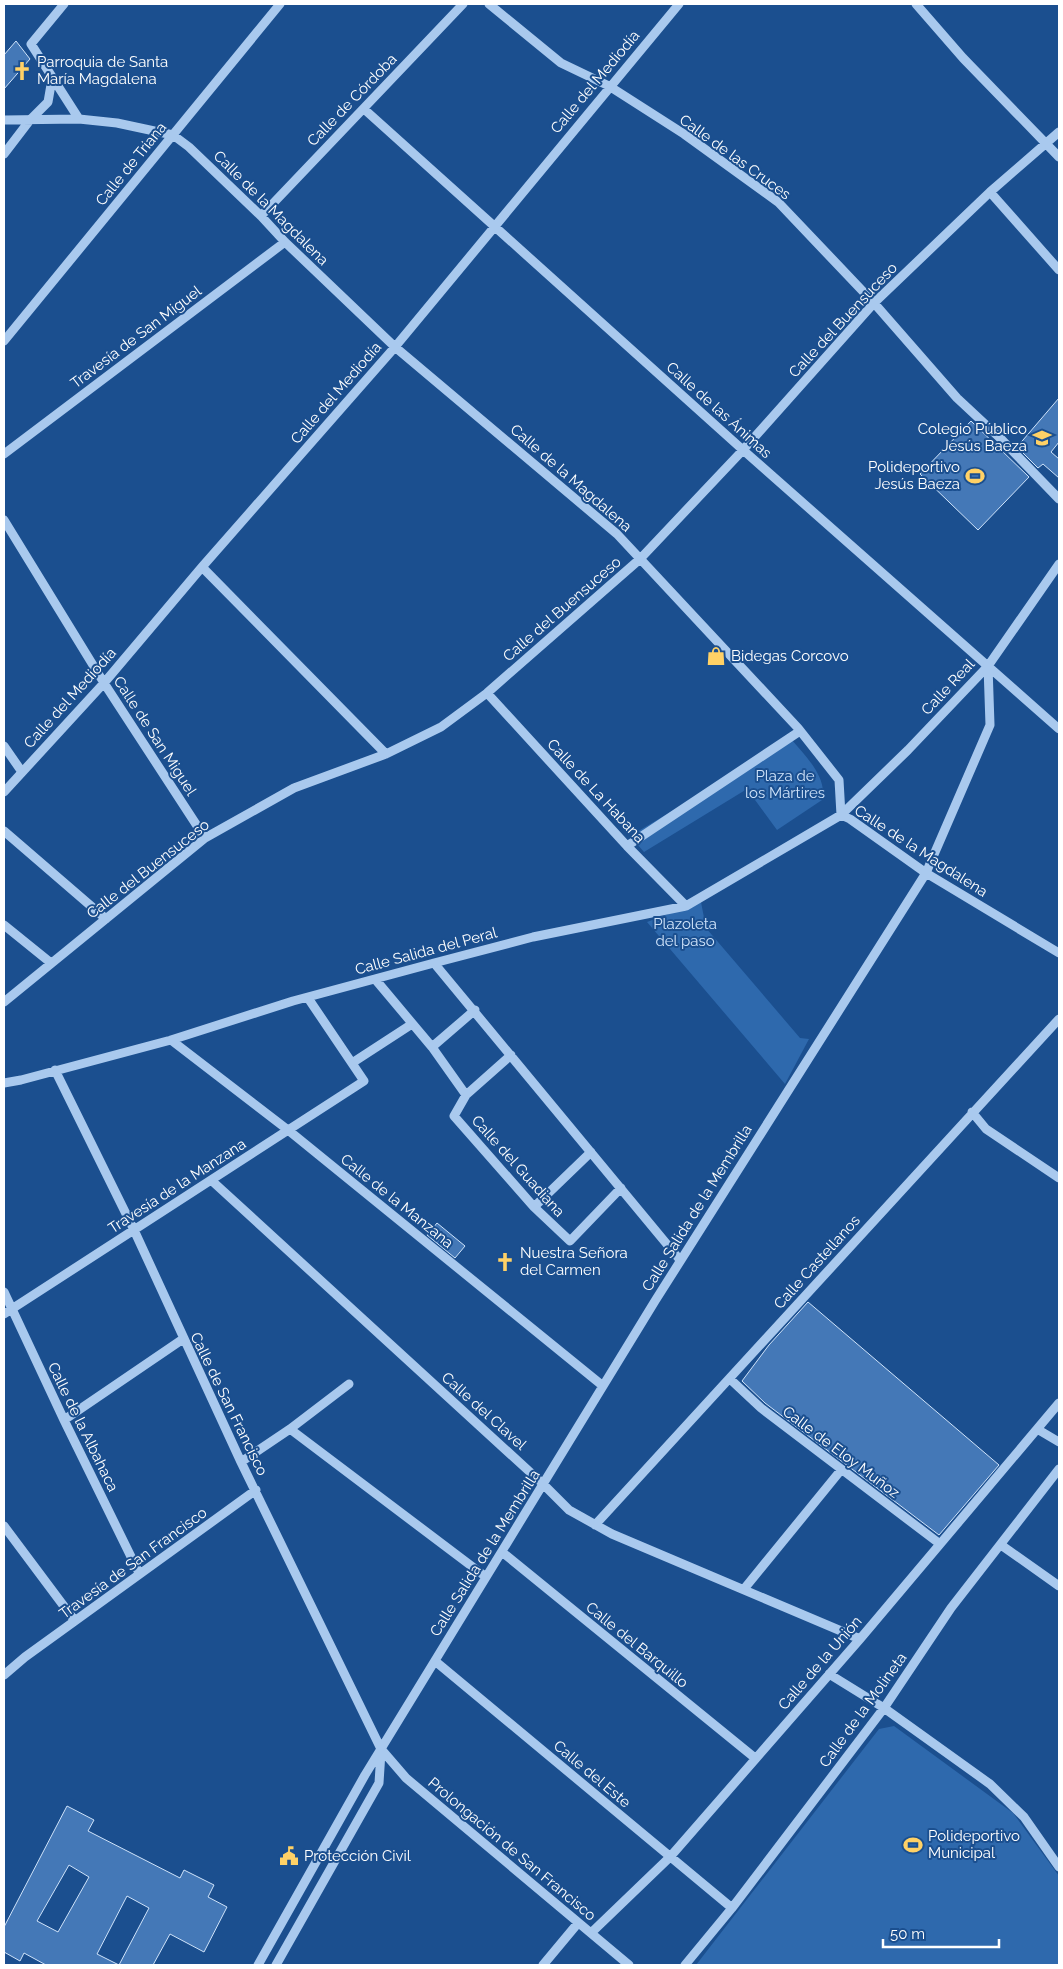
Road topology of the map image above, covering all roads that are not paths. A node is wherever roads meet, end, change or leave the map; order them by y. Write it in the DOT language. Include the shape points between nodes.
graph roads {
  1 [pos="64,4"];
  2 [pos="280,4"];
  3 [pos="463,4"];
  4 [pos="489,4"];
  5 [pos="679,4"];
  6 [pos="916,4"];
  7 [pos="52,79"];
  8 [pos="608,86"];
  9 [pos="364,109"];
  10 [pos="80,119"];
  11 [pos="4,120"];
  12 [pos="30,120"];
  13 [pos="1059,132"];
  14 [pos="172,135"];
  15 [pos="1046,144"];
  16 [pos="4,154"];
  17 [pos="1059,157"];
  18 [pos="990,192"];
  19 [pos="261,216"];
  20 [pos="494,226"];
  21 [pos="285,242"];
  22 [pos="1059,270"];
  23 [pos="874,303"];
  24 [pos="4,341"];
  25 [pos="395,347"];
  26 [pos="743,450"];
  27 [pos="4,454"];
  28 [pos="1059,499"];
  29 [pos="4,520"];
  30 [pos="640,559"];
  31 [pos="1059,564"];
  32 [pos="202,567"];
  33 [pos="988,666"];
  34 [pos="104,684"];
  35 [pos="487,693"];
  36 [pos="1059,729"];
  37 [pos="800,731"];
  38 [pos="4,746"];
  39 [pos="386,754"];
  40 [pos="22,772"];
  41 [pos="4,792"];
  42 [pos="841,816"];
  43 [pos="4,831"];
  44 [pos="206,838"];
  45 [pos="627,846"];
  46 [pos="926,873"];
  47 [pos="686,906"];
  48 [pos="106,918"];
  49 [pos="4,925"];
  50 [pos="1059,953"];
  51 [pos="434,962"];
  52 [pos="51,963"];
  53 [pos="375,979"];
  54 [pos="308,998"];
  55 [pos="4,1002"];
  56 [pos="475,1010"];
  57 [pos="1059,1019"];
  58 [pos="412,1024"];
  59 [pos="171,1040"];
  60 [pos="432,1047"];
  61 [pos="511,1056"];
  62 [pos="352,1063"];
  63 [pos="55,1070"];
  64 [pos="4,1083"];
  65 [pos="466,1095"];
  66 [pos="972,1112"];
  67 [pos="288,1130"];
  68 [pos="591,1152"];
  69 [pos="1059,1178"];
  70 [pos="211,1180"];
  71 [pos="621,1188"];
  72 [pos="534,1207"];
  73 [pos="134,1230"];
  74 [pos="680,1260"];
  75 [pos="4,1292"];
  76 [pos="8,1311"];
  77 [pos="183,1340"];
  78 [pos="730,1379"];
  79 [pos="349,1384"];
  80 [pos="603,1386"];
  81 [pos="1059,1403"];
  82 [pos="64,1420"];
  83 [pos="290,1429"];
  84 [pos="1037,1429"];
  85 [pos="1059,1442"];
  86 [pos="241,1462"];
  87 [pos="842,1470"];
  88 [pos="1059,1470"];
  89 [pos="543,1484"];
  90 [pos="256,1490"];
  91 [pos="595,1525"];
  92 [pos="4,1526"];
  93 [pos="940,1544"];
  94 [pos="1001,1545"];
  95 [pos="502,1552"];
  96 [pos="139,1573"];
  97 [pos="486,1577"];
  98 [pos="1059,1586"];
  99 [pos="744,1589"];
  100 [pos="75,1621"];
  101 [pos="860,1639"];
  102 [pos="435,1661"];
  103 [pos="829,1674"];
  104 [pos="4,1675"];
  105 [pos="884,1708"];
  106 [pos="381,1749"];
  107 [pos="755,1758"];
  108 [pos="670,1857"];
  109 [pos="1059,1867"];
  110 [pos="732,1908"];
  111 [pos="578,1923"];
  112 [pos="591,1933"];
  113 [pos="258,1965"];
  114 [pos="276,1965"];
  115 [pos="543,1965"];
  116 [pos="629,1965"];
  117 [pos="685,1965"];
  1 -- 7 [label="street" via="30,44"];
  2 -- 14 [label="street, Calle de Triana"];
  3 -- 9 [label="street, Calle de Córdoba"];
  4 -- 8 [label="street, Calle de las Cruces" via="561,63"];
  5 -- 8 [label="street, Calle del Mediodía"];
  6 -- 15 [label="street"];
  7 -- 10 [label="street"];
  7 -- 12 [label="street" via="48,102"];
  8 -- 20 [label="street, Calle del Mediodía"];
  8 -- 23 [label="street, Calle de las Cruces" via="684,134 778,202"];
  9 -- 19 [label="street, Calle de Córdoba"];
  9 -- 20 [label="street, Calle de las Ánimas"];
  10 -- 12 [label="street, Calle de la Magdalena"];
  10 -- 14 [label="street, Calle de la Magdalena"];
  11 -- 12 [label="street, Calle de la Magdalena"];
  12 -- 16 [label="street"];
  13 -- 15 [label="street, Calle del Buensuceso"];
  14 -- 19 [label="street, Calle de la Magdalena" via="189,147"];
  14 -- 24 [label="street, Calle de Triana"];
  15 -- 17 [label="street"];
  15 -- 18 [label="street, Calle del Buensuceso"];
  18 -- 22 [label="street"];
  18 -- 23 [label="street, Calle del Buensuceso"];
  19 -- 21 [label="street, Calle de la Magdalena"];
  20 -- 25 [label="street, Calle del Mediodía"];
  20 -- 26 [label="street, Calle de las Ánimas"];
  21 -- 25 [label="street, Calle de la Magdalena"];
  21 -- 27 [label="street, Travesía de San Miguel"];
  23 -- 26 [label="street, Calle del Buensuceso"];
  23 -- 28 [label="street, Calle de las Cruces" via="957,398"];
  25 -- 30 [label="street, Calle de la Magdalena" via="617,534"];
  25 -- 32 [label="street, Calle del Mediodía"];
  26 -- 30 [label="street, Calle del Buensuceso"];
  26 -- 33 [label="street, Calle de las Ánimas"];
  29 -- 34 [label="street, Calle de San Miguel"];
  30 -- 35 [label="street, Calle del Buensuceso"];
  30 -- 37 [label="street, Calle de la Magdalena"];
  31 -- 33 [label="street, Calle Real"];
  32 -- 34 [label="street, Calle del Mediodía"];
  32 -- 39 [label="street"];
  33 -- 36 [label="street, Calle de las Ánimas"];
  33 -- 42 [label="street, Calle Real"];
  33 -- 46 [label="street, Calle Salida de la Membrilla" via="990,725"];
  34 -- 40 [label="street, Calle del Mediodía"];
  34 -- 44 [label="street, Calle de San Miguel"];
  35 -- 39 [label="street, Calle del Buensuceso" via="441,727"];
  35 -- 45 [label="street, Calle de La Habana"];
  37 -- 42 [label="street, Calle de la Magdalena" via="839,780"];
  37 -- 45 [label="street"];
  38 -- 40 [label="street"];
  39 -- 44 [label="street, Calle del Buensuceso" via="294,788"];
  40 -- 41 [label="street, Calle del Mediodía"];
  42 -- 46 [label="street, Calle de la Magdalena" via="850,819"];
  42 -- 47 [label="street, Calle Salida del Peral"];
  43 -- 48 [label="street"];
  44 -- 48 [label="street, Calle del Buensuceso"];
  45 -- 47 [label="street, Calle de La Habana"];
  46 -- 50 [label="street, Calle de la Magdalena"];
  46 -- 74 [label="street, Calle Salida de la Membrilla"];
  47 -- 51 [label="street, Calle Salida del Peral" via="533,937"];
  48 -- 52 [label="street, Calle del Buensuceso"];
  49 -- 52 [label="street"];
  51 -- 53 [label="street, Calle Salida del Peral"];
  51 -- 56 [label="street"];
  52 -- 55 [label="street, Calle del Buensuceso"];
  53 -- 54 [label="street, Calle Salida del Peral"];
  53 -- 58 [label="street"];
  54 -- 59 [label="street, Calle Salida del Peral"];
  54 -- 62 [label="street"];
  56 -- 60 [label="street"];
  56 -- 61 [label="street"];
  57 -- 66 [label="street, Calle Castellanos"];
  58 -- 60 [label="street"];
  58 -- 62 [label="street"];
  59 -- 63 [label="street, Calle Salida del Peral"];
  59 -- 67 [label="street, Calle de la Manzana"];
  60 -- 65 [label="street"];
  61 -- 65 [label="street"];
  61 -- 68 [label="street"];
  62 -- 67 [label="street, Travesía de la Manzana" via="364,1081"];
  63 -- 64 [label="street, Calle Salida del Peral"];
  63 -- 73 [label="street, Calle de San Francisco"];
  65 -- 72 [label="street, Calle del Guadiana" via="454,1116"];
  66 -- 69 [label="street" via="986,1130"];
  66 -- 78 [label="street, Calle Castellanos"];
  67 -- 70 [label="street, Travesía de la Manzana"];
  67 -- 80 [label="street, Calle de la Manzana"];
  68 -- 71 [label="street"];
  68 -- 72 [label="street"];
  70 -- 73 [label="street, Travesía de la Manzana"];
  70 -- 89 [label="street, Calle del Clavel"];
  71 -- 72 [label="street, Calle del Guadiana" via="570,1241"];
  71 -- 74 [label="street"];
  73 -- 76 [label="street, Travesía de la Manzana"];
  73 -- 77 [label="street, Calle de San Francisco"];
  74 -- 80 [label="street, Calle Salida de la Membrilla"];
  75 -- 76 [label="street, Calle de la Albahaca"];
  76 -- 82 [label="street, Calle de la Albahaca"];
  77 -- 82 [label="street"];
  77 -- 86 [label="street, Calle de San Francisco"];
  78 -- 87 [label="street, Calle de Eloy Muñoz" via="761,1408"];
  78 -- 91 [label="street, Calle Castellanos"];
  79 -- 83 [label="street"];
  80 -- 89 [label="street, Calle Salida de la Membrilla"];
  81 -- 84 [label="street, Calle de la Unión"];
  82 -- 96 [label="street, Calle de la Albahaca"];
  83 -- 86 [label="street"];
  83 -- 97 [label="street"];
  84 -- 85 [label="street"];
  84 -- 93 [label="street, Calle de la Unión"];
  86 -- 90 [label="street, Calle de San Francisco"];
  87 -- 93 [label="street, Calle de Eloy Muñoz"];
  87 -- 99 [label="street"];
  88 -- 94 [label="street, Calle de la Molineta"];
  89 -- 91 [label="street, Calle del Clavel" via="569,1510"];
  89 -- 95 [label="street, Calle Salida de la Membrilla"];
  90 -- 96 [label="street, Travesía de San Francisco"];
  90 -- 106 [label="street, Calle de San Francisco"];
  91 -- 99 [label="street, Calle del Clavel"];
  92 -- 100 [label="street"];
  93 -- 101 [label="street, Calle de la Unión"];
  94 -- 98 [label="street"];
  94 -- 105 [label="street, Calle de la Molineta" via="951,1608"];
  95 -- 97 [label="street, Calle Salida de la Membrilla"];
  95 -- 107 [label="street, Calle del Barquillo"];
  96 -- 100 [label="street, Travesía de San Francisco"];
  97 -- 102 [label="street, Calle Salida de la Membrilla"];
  99 -- 101 [label="street, Calle del Clavel"];
  100 -- 104 [label="street, Travesía de San Francisco"];
  101 -- 103 [label="street, Calle de la Unión"];
  102 -- 106 [label="street, Calle Salida de la Membrilla"];
  102 -- 108 [label="street, Calle del Este"];
  103 -- 105 [label="street"];
  103 -- 107 [label="street, Calle de la Unión"];
  105 -- 109 [label="street" via="990,1784 1024,1817"];
  105 -- 110 [label="street, Calle de la Molineta"];
  106 -- 111 [label="street, Prolongación de San Francisco" via="406,1778"];
  106 -- 113 [label="street, Calle Salida de la Membrilla"];
  106 -- 114 [label="street, Calle Salida de la Membrilla" via="379,1783"];
  107 -- 108 [label="street, Calle de la Unión"];
  108 -- 110 [label="street, Calle del Este"];
  108 -- 112 [label="street, Calle de la Unión"];
  110 -- 117 [label="street, Calle de la Molineta"];
  111 -- 112 [label="street, Prolongación de San Francisco"];
  111 -- 115 [label="street"];
  112 -- 116 [label="street, Prolongación de San Francisco"];
}
